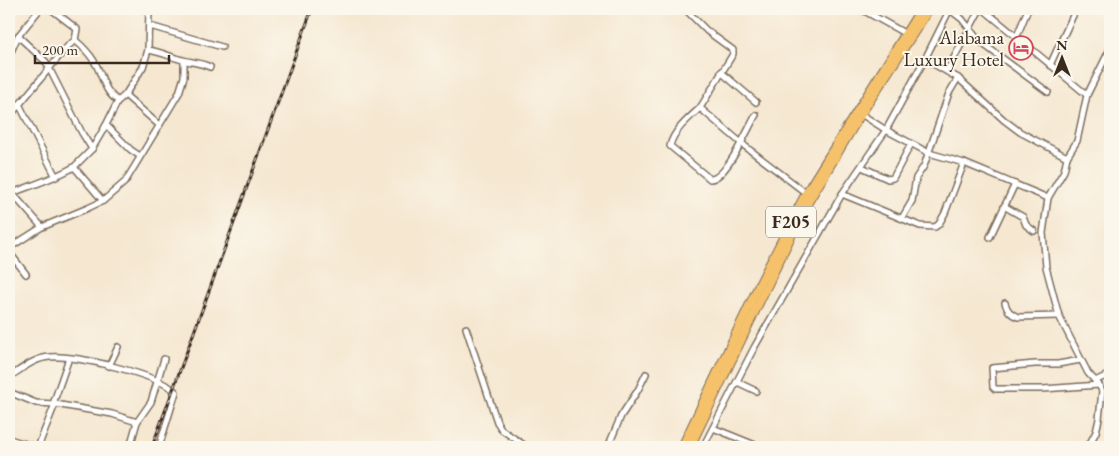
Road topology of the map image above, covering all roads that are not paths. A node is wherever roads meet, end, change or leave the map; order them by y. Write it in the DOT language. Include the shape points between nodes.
graph roads {
  1 [pos="40,9"];
  2 [pos="51,9"];
  3 [pos="149,9"];
  4 [pos="685,9"];
  5 [pos="861,9"];
  6 [pos="921,9"];
  7 [pos="930,9"];
  8 [pos="950,9"];
  9 [pos="981,9"];
  10 [pos="1028,9"];
  11 [pos="1076,9"];
  12 [pos="150,26"];
  13 [pos="970,28"];
  14 [pos="906,34"];
  15 [pos="18,36"];
  16 [pos="1017,36"];
  17 [pos="75,40"];
  18 [pos="222,47"];
  19 [pos="1110,49"];
  20 [pos="148,50"];
  21 [pos="9,56"];
  22 [pos="925,59"];
  23 [pos="184,61"];
  24 [pos="1050,64"];
  25 [pos="210,67"];
  26 [pos="50,68"];
  27 [pos="947,71"];
  28 [pos="721,72"];
  29 [pos="958,78"];
  30 [pos="1048,92"];
  31 [pos="125,94"];
  32 [pos="1087,95"];
  33 [pos="118,101"];
  34 [pos="756,102"];
  35 [pos="19,104"];
  36 [pos="700,108"];
  37 [pos="860,114"];
  38 [pos="756,115"];
  39 [pos="9,117"];
  40 [pos="106,125"];
  41 [pos="159,125"];
  42 [pos="886,130"];
  43 [pos="742,143"];
  44 [pos="910,144"];
  45 [pos="92,149"];
  46 [pos="929,152"];
  47 [pos="140,156"];
  48 [pos="1067,157"];
  49 [pos="964,163"];
  50 [pos="74,167"];
  51 [pos="862,167"];
  52 [pos="56,177"];
  53 [pos="1015,184"];
  54 [pos="9,185"];
  55 [pos="806,193"];
  56 [pos="842,194"];
  57 [pos="10,195"];
  58 [pos="1048,198"];
  59 [pos="103,201"];
  60 [pos="1004,206"];
  61 [pos="902,218"];
  62 [pos="42,227"];
  63 [pos="1034,231"];
  64 [pos="990,237"];
  65 [pos="9,248"];
  66 [pos="9,252"];
  67 [pos="26,274"];
  68 [pos="764,285"];
  69 [pos="1005,303"];
  70 [pos="1059,316"];
  71 [pos="466,328"];
  72 [pos="118,347"];
  73 [pos="68,358"];
  74 [pos="164,358"];
  75 [pos="1082,360"];
  76 [pos="109,366"];
  77 [pos="646,374"];
  78 [pos="1110,374"];
  79 [pos="9,377"];
  80 [pos="157,380"];
  81 [pos="737,382"];
  82 [pos="1097,383"];
  83 [pos="756,391"];
  84 [pos="10,393"];
  85 [pos="9,400"];
  86 [pos="54,404"];
  87 [pos="137,422"];
  88 [pos="713,428"];
  89 [pos="9,439"];
  90 [pos="37,447"];
  91 [pos="130,447"];
  92 [pos="158,447"];
  93 [pos="527,447"];
  94 [pos="608,447"];
  95 [pos="682,447"];
  96 [pos="690,447"];
  97 [pos="703,447"];
  98 [pos="760,447"];
  99 [pos="1088,447"];
  1 -- 15 [label="street"];
  2 -- 17 [label="street" via="77,29"];
  3 -- 12 [label="street"];
  4 -- 28 [label="street" via="733,50"];
  5 -- 14 [label="street"];
  6 -- 14 [label="main road, F205"];
  7 -- 37 [label="main road, F205"];
  8 -- 13 [label="street"];
  8 -- 22 [label="street"];
  9 -- 13 [label="street"];
  9 -- 16 [label="street"];
  10 -- 16 [label="street"];
  11 -- 24 [label="street"];
  12 -- 18 [label="street"];
  12 -- 20 [label="street"];
  13 -- 27 [label="street"];
  13 -- 30 [label="street" via="979,42"];
  14 -- 55 [label="main road, F205"];
  15 -- 21 [label="street"];
  15 -- 26 [label="street"];
  16 -- 24 [label="street"];
  17 -- 26 [label="street"];
  17 -- 33 [label="street" via="95,62 105,87"];
  19 -- 32 [label="street"];
  20 -- 23 [label="street"];
  20 -- 31 [label="street" via="143,67"];
  22 -- 27 [label="street"];
  22 -- 42 [label="street"];
  23 -- 25 [label="street"];
  23 -- 41 [label="street" via="179,93"];
  24 -- 32 [label="street"];
  26 -- 35 [label="street"];
  26 -- 45 [label="street"];
  27 -- 29 [label="street"];
  28 -- 34 [label="street"];
  28 -- 36 [label="street"];
  29 -- 46 [label="street" via="949,93"];
  29 -- 48 [label="street" via="1020,132"];
  31 -- 33 [label="street"];
  31 -- 41 [label="street"];
  32 -- 48 [label="street" via="1077,141"];
  33 -- 40 [label="street"];
  35 -- 39 [label="street"];
  35 -- 52 [label="street"];
  36 -- 43 [label="street"];
  36 -- 43 [label="street" via="687,119 671,146 702,173 710,179 719,176"];
  37 -- 42 [label="street"];
  37 -- 68 [label="main road, F205"];
  38 -- 43 [label="street"];
  40 -- 45 [label="street"];
  40 -- 47 [label="street"];
  41 -- 47 [label="street"];
  42 -- 44 [label="street"];
  42 -- 51 [label="street"];
  43 -- 55 [label="street"];
  44 -- 46 [label="street"];
  44 -- 51 [label="street" via="893,178 888,179"];
  45 -- 50 [label="street"];
  46 -- 49 [label="street"];
  46 -- 61 [label="street" via="916,178 912,201"];
  47 -- 59 [label="street" via="125,182"];
  48 -- 58 [label="street" via="1064,171"];
  49 -- 53 [label="street"];
  49 -- 61 [label="street" via="939,224 935,227 920,226"];
  50 -- 52 [label="street"];
  50 -- 59 [label="street"];
  51 -- 56 [label="street"];
  52 -- 57 [label="street"];
  53 -- 58 [label="street"];
  53 -- 60 [label="street"];
  54 -- 57 [label="street"];
  55 -- 68 [label="main road, F205"];
  56 -- 61 [label="street"];
  56 -- 81 [label="street"];
  57 -- 62 [label="street"];
  58 -- 70 [label="street" via="1043,249"];
  59 -- 62 [label="street"];
  60 -- 63 [label="street" via="1023,217 1026,225"];
  60 -- 64 [label="street"];
  62 -- 65 [label="street"];
  66 -- 67 [label="street"];
  68 -- 95 [label="main road, F205"];
  68 -- 96 [label="main road, F205"];
  69 -- 70 [label="street" via="1011,315 1018,317"];
  70 -- 75 [label="street"];
  71 -- 93 [label="street" via="497,422 502,430"];
  72 -- 76 [label="street"];
  73 -- 76 [label="street"];
  73 -- 79 [label="street" via="34,360"];
  73 -- 86 [label="street"];
  74 -- 80 [label="street"];
  75 -- 82 [label="street"];
  75 -- 82 [label="street" via="992,368 993,387 1043,389"];
  76 -- 80 [label="street"];
  77 -- 94 [label="street" via="621,416"];
  78 -- 82 [label="street"];
  80 -- 87 [label="street" via="151,402"];
  80 -- 92 [label="street" via="176,392"];
  81 -- 83 [label="street"];
  81 -- 88 [label="street"];
  82 -- 99 [label="street" via="1102,392 1101,407 1096,432"];
  84 -- 85 [label="street"];
  84 -- 86 [label="street" via="36,403"];
  86 -- 87 [label="street" via="112,414"];
  86 -- 90 [label="street"];
  87 -- 91 [label="street"];
  88 -- 97 [label="street"];
  88 -- 98 [label="street"];
  89 -- 90 [label="street"];
}
